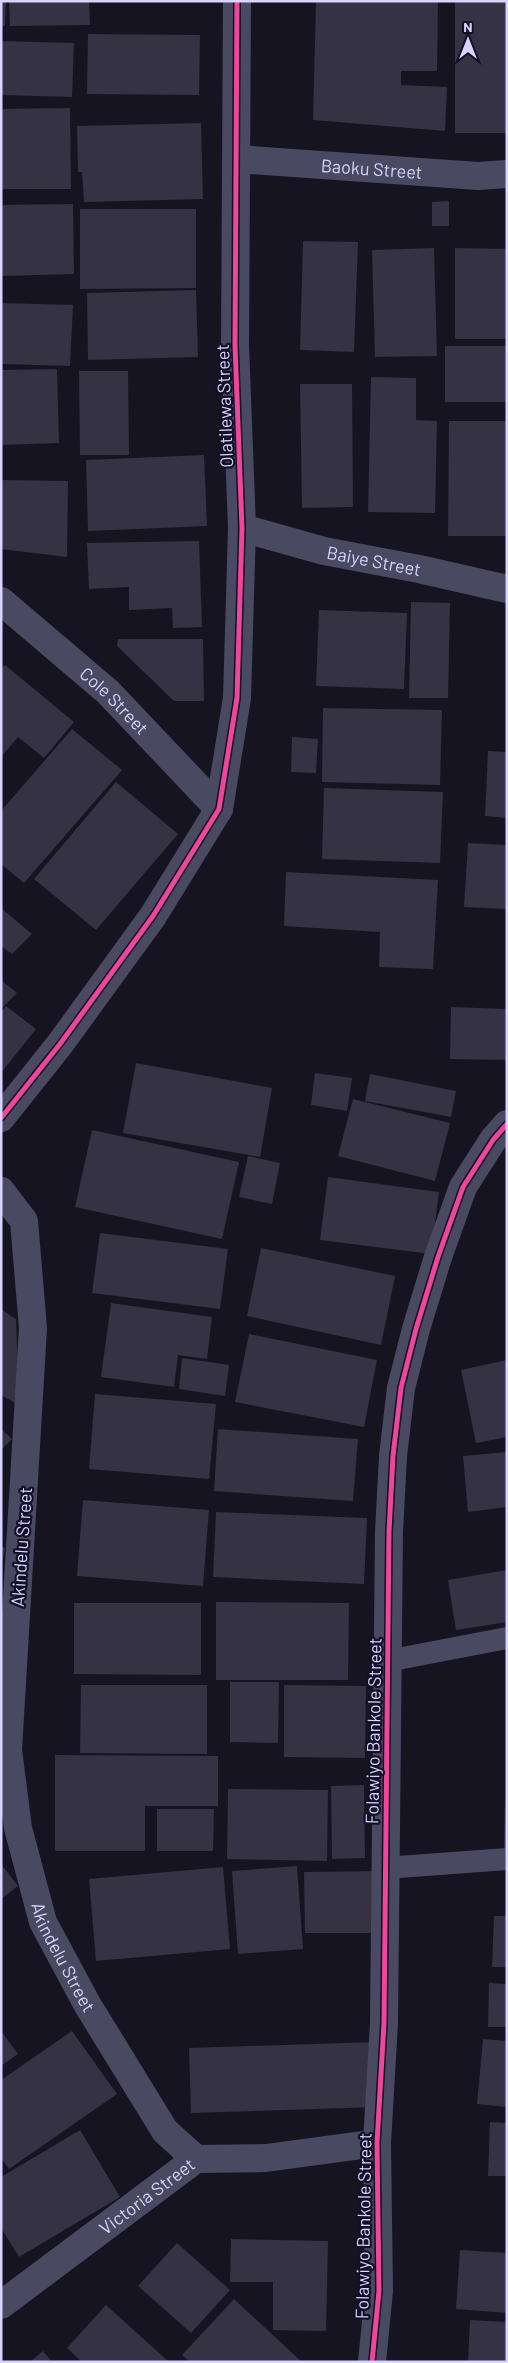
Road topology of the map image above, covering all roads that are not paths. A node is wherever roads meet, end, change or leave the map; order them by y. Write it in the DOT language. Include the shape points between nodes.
graph roads {
  1 [pos="237,1"];
  2 [pos="237,159"];
  3 [pos="507,174"];
  4 [pos="242,528"];
  5 [pos="507,588"];
  6 [pos="1,601"];
  7 [pos="219,809"];
  8 [pos="1,1118"];
  9 [pos="507,1124"];
  10 [pos="1,1191"];
  11 [pos="507,1638"];
  12 [pos="7,1658"];
  13 [pos="387,1661"];
  14 [pos="507,1859"];
  15 [pos="385,1868"];
  16 [pos="377,2143"];
  17 [pos="196,2159"];
  18 [pos="1,2305"];
  19 [pos="372,2362"];
  1 -- 2 [label="street, Olatilewa Street"];
  2 -- 3 [label="street, Baoku Street" via="478,176"];
  2 -- 4 [label="street, Olatilewa Street" via="235,345"];
  4 -- 5 [label="street, Baiye Street" via="324,551"];
  4 -- 7 [label="street, Olatilewa Street" via="237,698"];
  6 -- 7 [label="street, Cole Street" via="108,692"];
  7 -- 8 [label="street" via="153,916 60,1044"];
  9 -- 13 [label="street, Folawiyo Bankole Street" via="463,1187 438,1257 401,1388 388,1532"];
  10 -- 12 [label="street, Akindelu Street" via="24,1221 33,1328"];
  11 -- 13 [label="lane"];
  12 -- 17 [label="street, Akindelu Street" via="8,1750 18,1828 43,1922 87,2004 165,2131"];
  13 -- 15 [label="street, Folawiyo Bankole Street"];
  14 -- 15 [label="lane"];
  15 -- 16 [label="street, Folawiyo Bankole Street" via="384,2023"];
  16 -- 17 [label="street, Victoria Street" via="266,2158"];
  16 -- 19 [label="street, Folawiyo Bankole Street" via="379,2291"];
  17 -- 18 [label="street, Victoria Street"];
}
